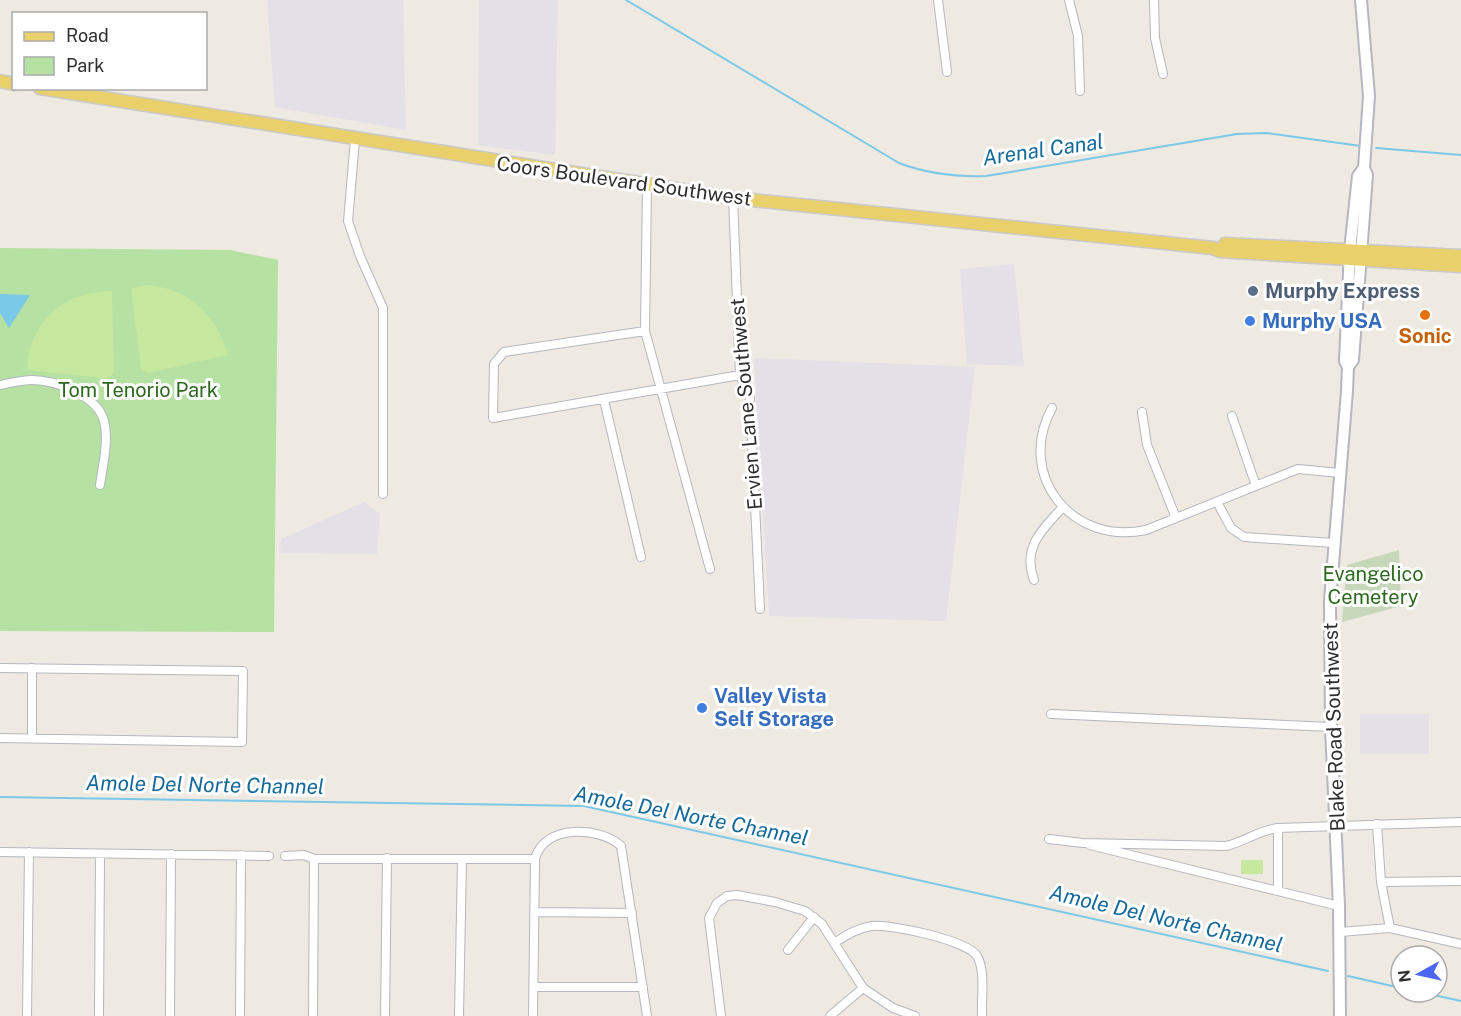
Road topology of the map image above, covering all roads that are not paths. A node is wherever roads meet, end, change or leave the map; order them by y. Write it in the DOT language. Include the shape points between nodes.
graph roads {
  1 [pos="938,0"];
  2 [pos="1070,0"];
  3 [pos="1154,0"];
  4 [pos="1361,0"];
  5 [pos="947,72"];
  6 [pos="1163,74"];
  7 [pos="52,90"];
  8 [pos="1080,91"];
  9 [pos="355,140"];
  10 [pos="647,186"];
  11 [pos="733,198"];
  12 [pos="1355,256"];
  13 [pos="1461,256"];
  14 [pos="1461,266"];
  15 [pos="645,331"];
  16 [pos="740,375"];
  17 [pos="0,385"];
  18 [pos="662,389"];
  19 [pos="604,400"];
  20 [pos="1052,408"];
  21 [pos="1142,412"];
  22 [pos="1232,416"];
  23 [pos="1340,473"];
  24 [pos="100,485"];
  25 [pos="1256,486"];
  26 [pos="382,494"];
  27 [pos="1217,501"];
  28 [pos="1063,507"];
  29 [pos="1176,518"];
  30 [pos="1334,543"];
  31 [pos="641,557"];
  32 [pos="710,569"];
  33 [pos="1034,580"];
  34 [pos="760,609"];
  35 [pos="0,668"];
  36 [pos="32,668"];
  37 [pos="1051,714"];
  38 [pos="1331,727"];
  39 [pos="0,738"];
  40 [pos="32,738"];
  41 [pos="1461,822"];
  42 [pos="1377,824"];
  43 [pos="1338,826"];
  44 [pos="1278,828"];
  45 [pos="1049,839"];
  46 [pos="1083,843"];
  47 [pos="0,852"];
  48 [pos="29,852"];
  49 [pos="100,854"];
  50 [pos="171,854"];
  51 [pos="241,855"];
  52 [pos="269,856"];
  53 [pos="285,856"];
  54 [pos="387,858"];
  55 [pos="314,859"];
  56 [pos="462,859"];
  57 [pos="536,859"];
  58 [pos="1461,881"];
  59 [pos="1381,882"];
  60 [pos="1278,891"];
  61 [pos="1340,906"];
  62 [pos="535,912"];
  63 [pos="632,913"];
  64 [pos="814,917"];
  65 [pos="1390,928"];
  66 [pos="1340,932"];
  67 [pos="834,943"];
  68 [pos="1461,944"];
  69 [pos="788,950"];
  70 [pos="534,987"];
  71 [pos="643,987"];
  72 [pos="863,987"];
  73 [pos="27,1016"];
  74 [pos="99,1016"];
  75 [pos="170,1016"];
  76 [pos="240,1016"];
  77 [pos="313,1016"];
  78 [pos="385,1016"];
  79 [pos="459,1016"];
  80 [pos="533,1016"];
  81 [pos="647,1016"];
  82 [pos="721,1016"];
  83 [pos="830,1016"];
  84 [pos="915,1016"];
  85 [pos="981,1016"];
  86 [pos="1340,1016"];
  1 -- 5 [label="street"];
  2 -- 8 [label="street" via="1078,36"];
  3 -- 6 [label="street" via="1155,38"];
  4 -- 12 [label="main road, Blake Road Southwest" via="1369,96 1366,175"];
  7 -- 9 [label="main road, Coors Boulevard Southwest"];
  9 -- 10 [label="main road, Coors Boulevard Southwest"];
  9 -- 26 [label="street" via="348,221 383,308"];
  10 -- 11 [label="main road, Coors Boulevard Southwest"];
  10 -- 15 [label="street"];
  11 -- 12 [label="main road, Coors Boulevard Southwest" via="1220,251"];
  11 -- 16 [label="street, Ervien Lane Southwest"];
  12 -- 13 [label="main road, Coors Boulevard Southwest"];
  12 -- 14 [label="main road, Coors Boulevard Southwest"];
  12 -- 23 [label="main road, Blake Road Southwest" via="1353,360 1348,367"];
  15 -- 18 [label="street"];
  15 -- 19 [label="street" via="504,352 494,364 493,418"];
  16 -- 18 [label="street"];
  16 -- 34 [label="street, Ervien Lane Southwest" via="750,399"];
  17 -- 24 [label="street" via="32,380 55,384 97,406 104,420 106,445"];
  18 -- 19 [label="street"];
  18 -- 32 [label="street"];
  19 -- 31 [label="street"];
  20 -- 28 [label="street" via="1043,430 1042,467 1051,492"];
  21 -- 29 [label="street" via="1147,445"];
  22 -- 25 [label="street"];
  23 -- 25 [label="street" via="1299,469"];
  23 -- 30 [label="main road, Blake Road Southwest"];
  25 -- 27 [label="street"];
  27 -- 29 [label="street"];
  27 -- 30 [label="street" via="1231,528 1244,537"];
  28 -- 29 [label="street" via="1085,523 1119,533 1146,530"];
  28 -- 33 [label="street" via="1044,528 1031,551 1029,565"];
  30 -- 38 [label="main road, Blake Road Southwest" via="1330,601"];
  35 -- 36 [label="street"];
  36 -- 40 [label="street"];
  36 -- 40 [label="street" via="243,671 242,742"];
  37 -- 38 [label="street"];
  38 -- 43 [label="main road, Blake Road Southwest"];
  39 -- 40 [label="street"];
  41 -- 42 [label="street"];
  42 -- 43 [label="street"];
  42 -- 59 [label="street"];
  43 -- 44 [label="street"];
  43 -- 61 [label="main road, Blake Road Southwest"];
  44 -- 46 [label="street" via="1226,846"];
  44 -- 60 [label="street"];
  45 -- 46 [label="street"];
  46 -- 60 [label="street"];
  47 -- 48 [label="street"];
  48 -- 49 [label="street"];
  48 -- 73 [label="street"];
  49 -- 50 [label="street"];
  49 -- 74 [label="street"];
  50 -- 51 [label="street"];
  50 -- 75 [label="street"];
  51 -- 52 [label="street"];
  51 -- 76 [label="street"];
  53 -- 55 [label="street"];
  54 -- 55 [label="street"];
  54 -- 56 [label="street"];
  54 -- 78 [label="street"];
  55 -- 77 [label="street"];
  56 -- 57 [label="street"];
  56 -- 79 [label="street"];
  57 -- 62 [label="street"];
  57 -- 63 [label="street" via="545,841 559,833 572,831 616,842 624,855"];
  58 -- 59 [label="street"];
  59 -- 65 [label="street"];
  60 -- 61 [label="street"];
  61 -- 66 [label="main road, Blake Road Southwest"];
  62 -- 63 [label="street"];
  62 -- 70 [label="street"];
  63 -- 71 [label="street"];
  64 -- 67 [label="street"];
  64 -- 69 [label="street"];
  64 -- 82 [label="street" via="800,908 747,896 727,896 717,903 709,918"];
  65 -- 66 [label="street"];
  65 -- 68 [label="street"];
  66 -- 86 [label="main road, Blake Road Southwest"];
  67 -- 72 [label="street"];
  67 -- 85 [label="street" via="855,930 886,927 958,943 976,955 981,965"];
  70 -- 71 [label="street"];
  70 -- 80 [label="street"];
  71 -- 81 [label="street"];
  72 -- 83 [label="street"];
  72 -- 84 [label="street" via="893,1008"];
}
